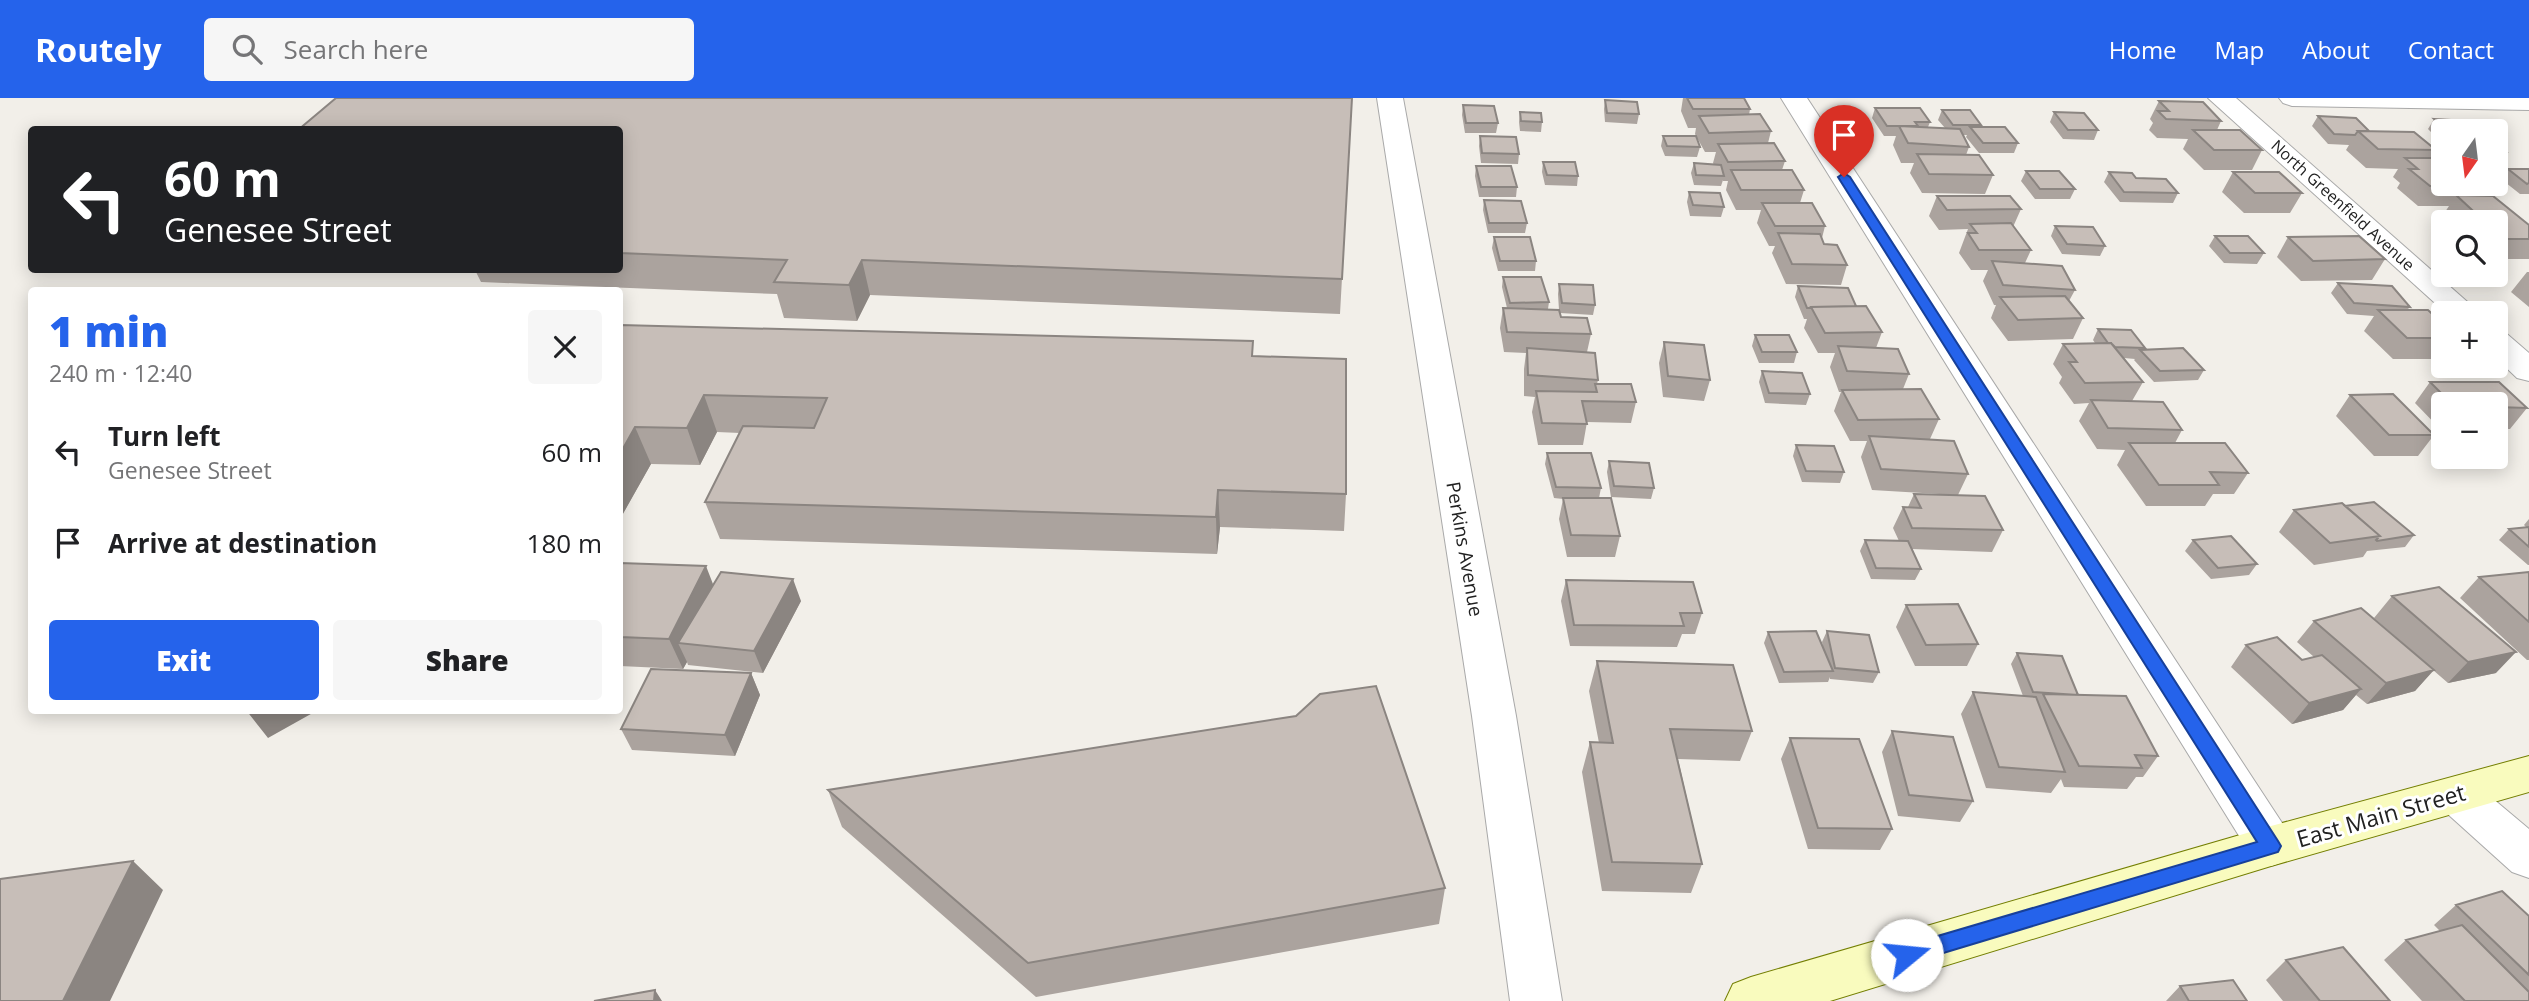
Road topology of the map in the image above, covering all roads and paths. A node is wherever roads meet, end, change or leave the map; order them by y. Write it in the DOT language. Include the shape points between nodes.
graph roads {
  1 [pos="1390,98"];
  2 [pos="1794,98"];
  3 [pos="2221,98"];
  4 [pos="2292,98"];
  5 [pos="2529,102"];
  6 [pos="2450,301"];
  7 [pos="2508,352"];
  8 [pos="2529,371"];
  9 [pos="2529,774"];
  10 [pos="2457,795"];
  11 [pos="2271,846"];
  12 [pos="2529,858"];
  13 [pos="1536,1001"];
  14 [pos="1751,1001"];
  1 -- 13 [label="street, Perkins Avenue" via="1494,716"];
  2 -- 11 [label="street"];
  3 -- 6 [label="street, North Greenfield Avenue"];
  4 -- 5 [label="street"];
  7 -- 8 [label="street"];
  9 -- 10 [label="main road, East Main Street"];
  10 -- 11 [label="main road, East Main Street"];
  10 -- 12 [label="street"];
  11 -- 14 [label="main road, East Main Street"];
}
